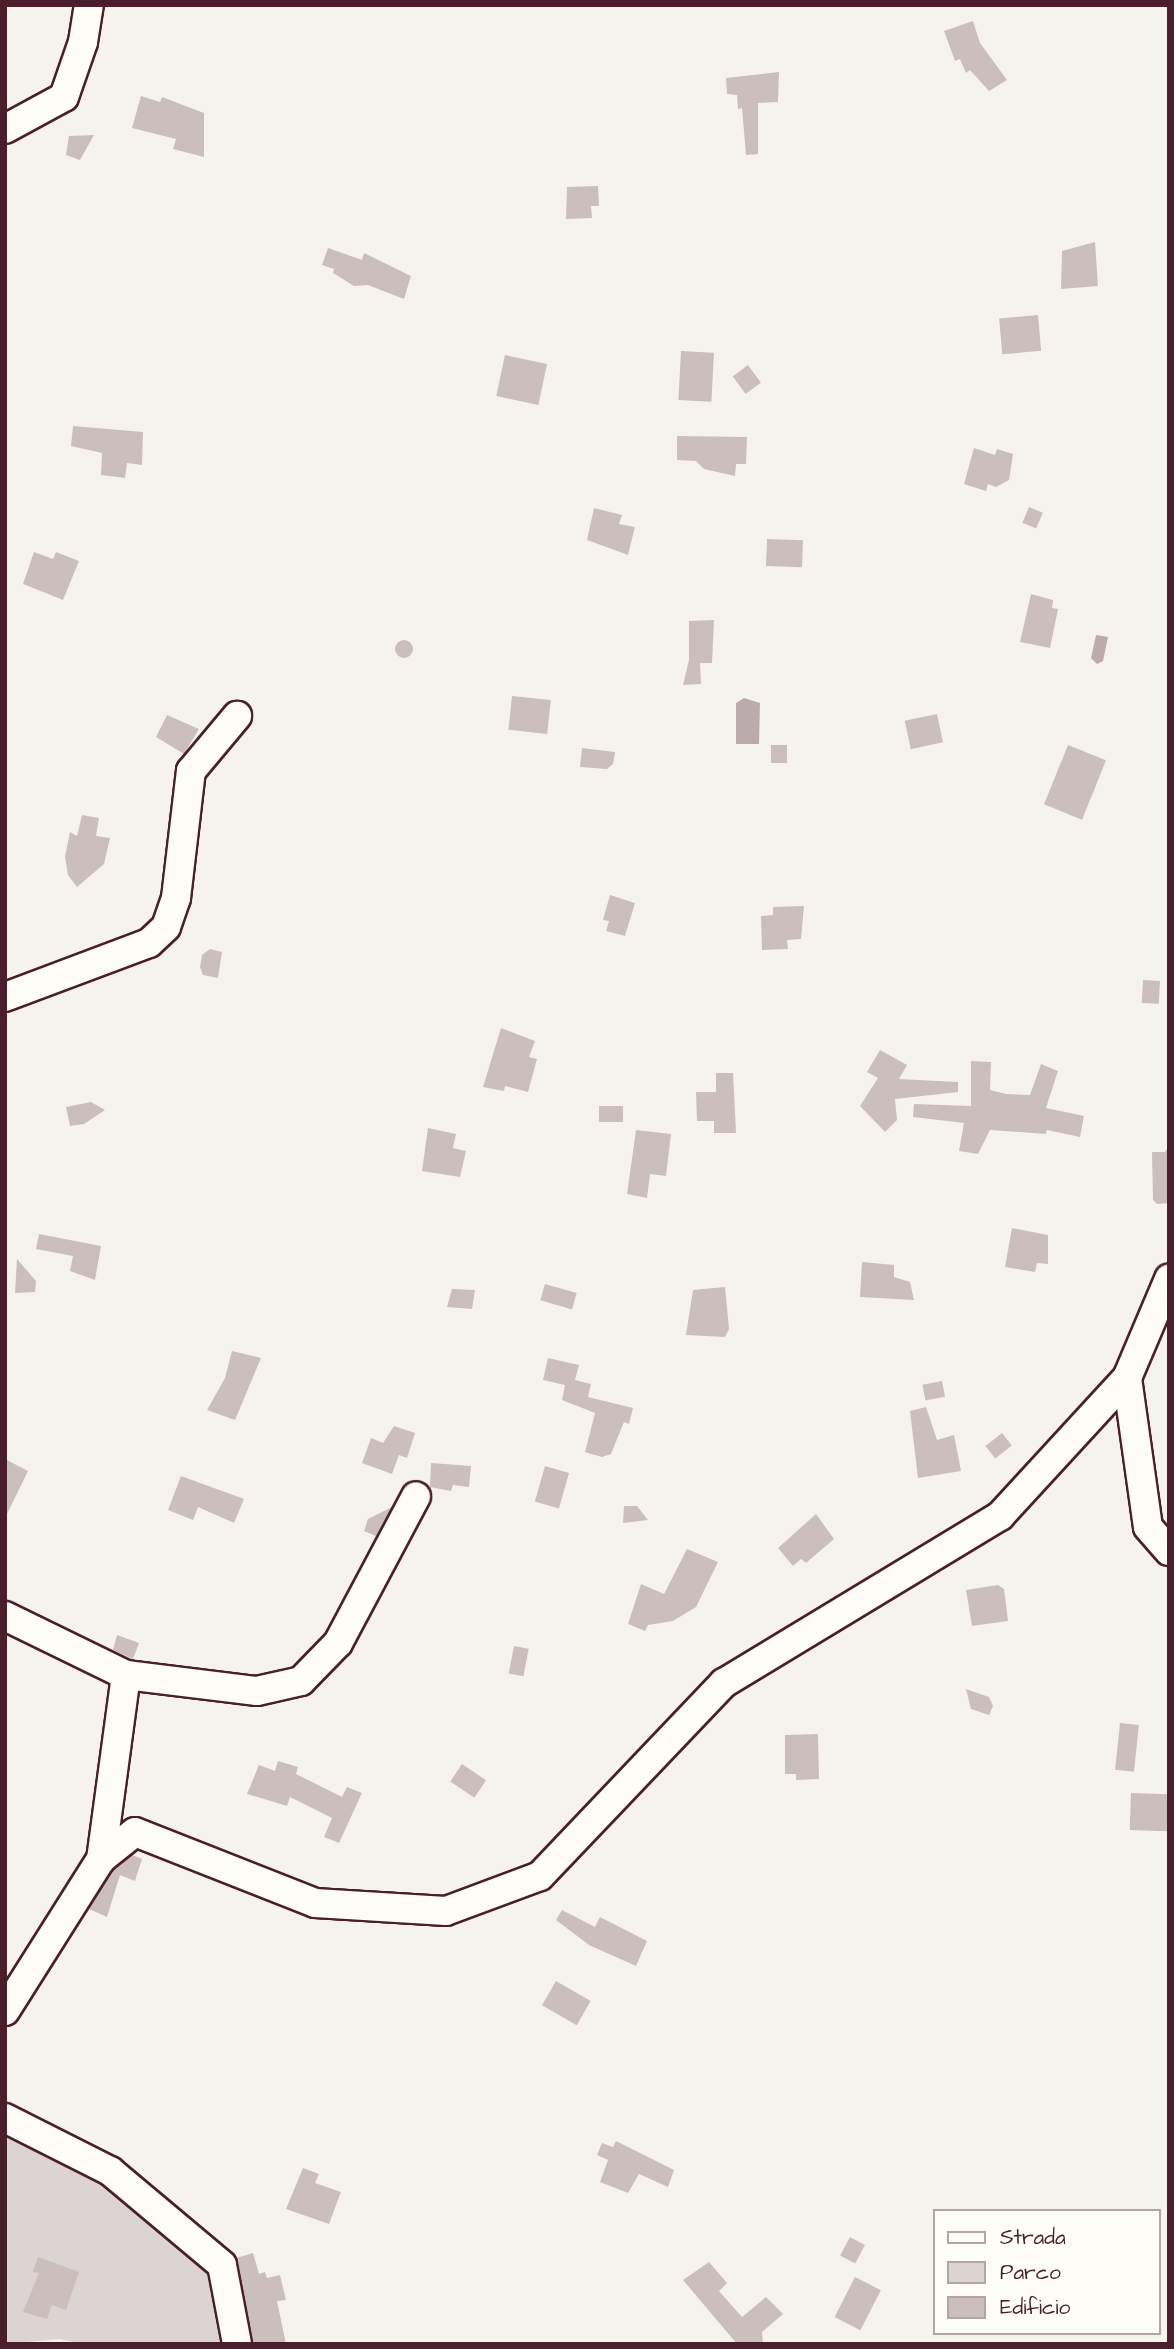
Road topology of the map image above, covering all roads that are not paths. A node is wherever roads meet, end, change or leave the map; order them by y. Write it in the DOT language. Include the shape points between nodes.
graph roads {
  1 [pos="89,5"];
  2 [pos="5,129"];
  3 [pos="237,716"];
  4 [pos="5,997"];
  5 [pos="1169,1279"];
  6 [pos="1128,1378"];
  7 [pos="416,1496"];
  8 [pos="1169,1550"];
  9 [pos="5,1616"];
  10 [pos="126,1675"];
  11 [pos="101,1859"];
  12 [pos="5,2011"];
  13 [pos="5,2119"];
  14 [pos="237,2344"];
  1 -- 2 [label="street" via="83,41 64,97"];
  3 -- 4 [label="street" via="191,771 176,898 166,927 149,943"];
  5 -- 6 [label="street"];
  6 -- 8 [label="street" via="1148,1527"];
  6 -- 11 [label="street" via="1000,1516 724,1683 540,1876 446,1911 315,1903 135,1832"];
  7 -- 10 [label="street" via="338,1643 301,1681 257,1691"];
  9 -- 10 [label="street"];
  10 -- 11 [label="street"];
  11 -- 12 [label="street"];
  13 -- 14 [label="street" via="110,2171 222,2265"];
}
